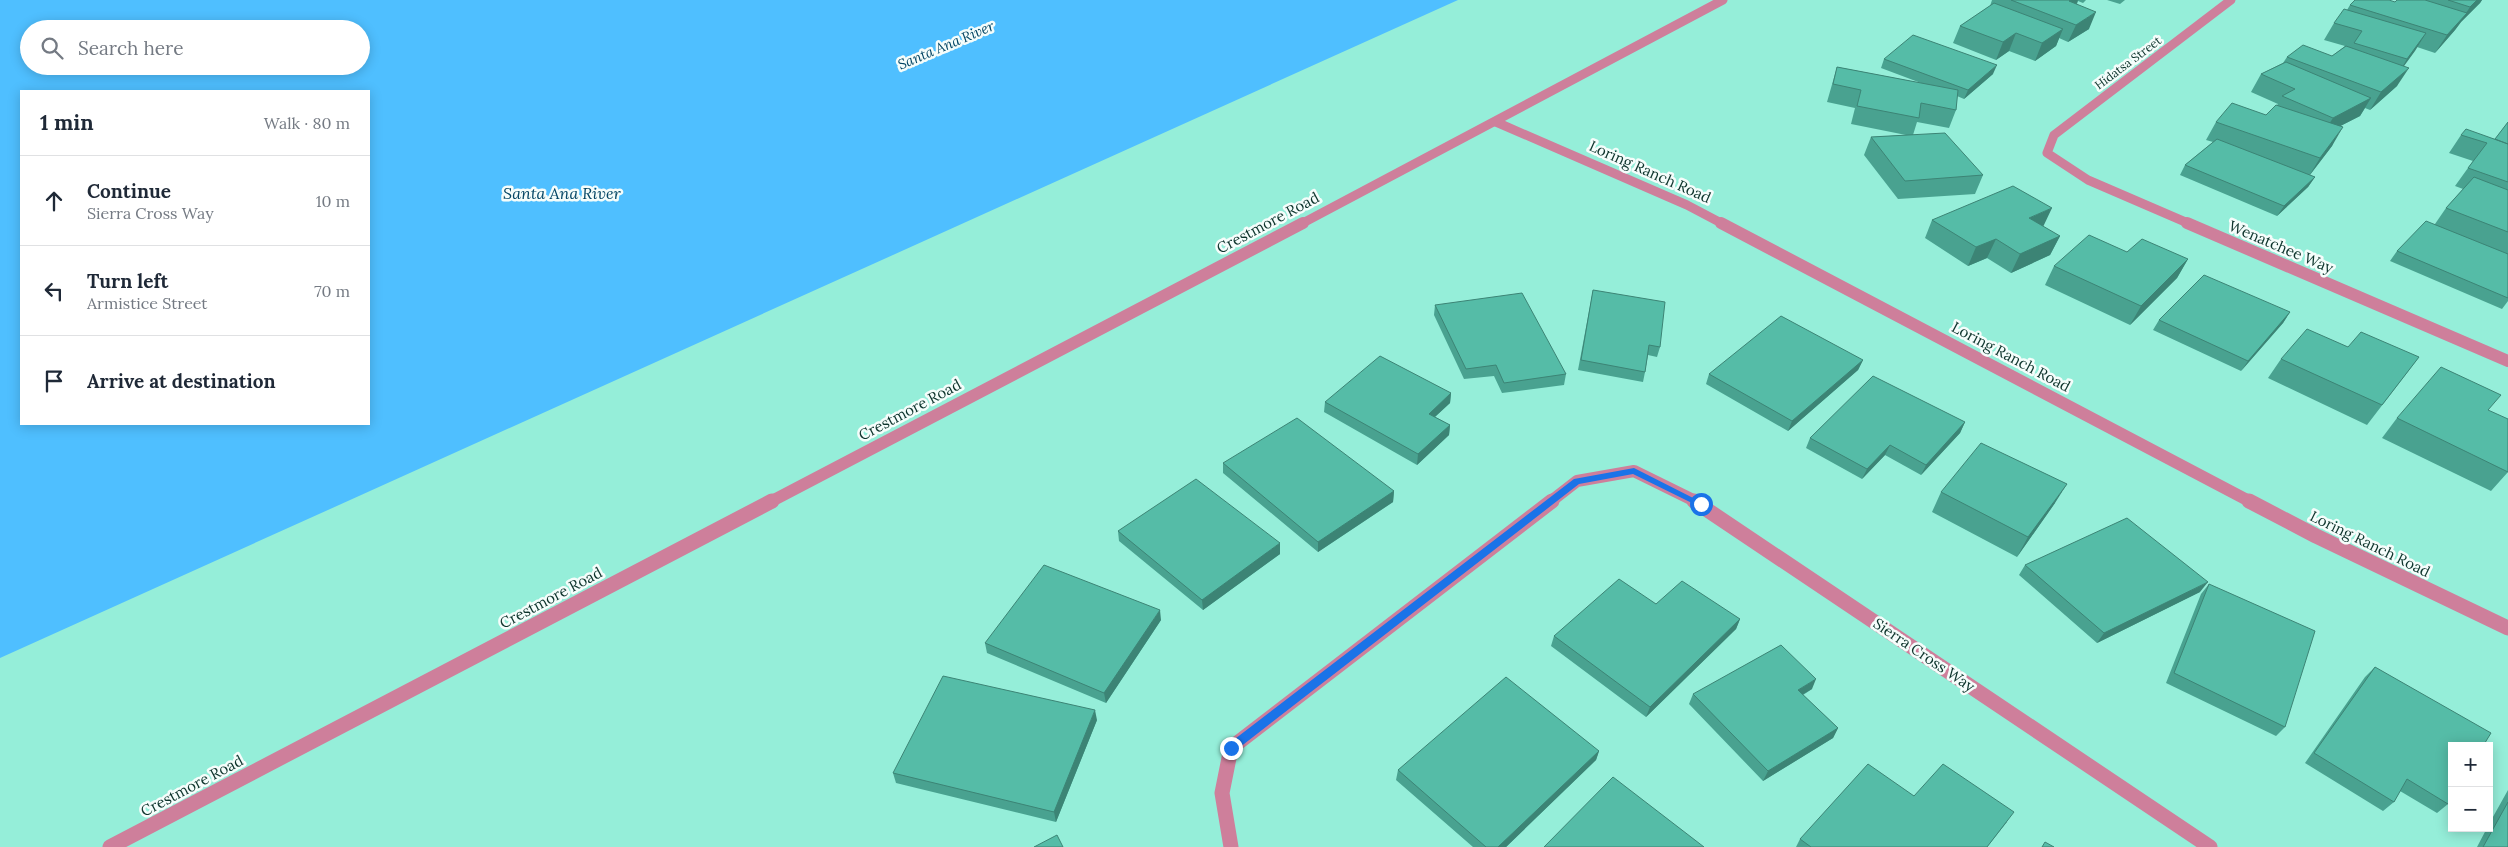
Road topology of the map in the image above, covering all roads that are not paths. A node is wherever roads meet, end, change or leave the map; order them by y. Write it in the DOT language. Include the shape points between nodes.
graph roads {
  1 [pos="1723,0"];
  2 [pos="2231,0"];
  3 [pos="1496,122"];
  4 [pos="2047,152"];
  5 [pos="2508,362"];
  6 [pos="2508,628"];
  7 [pos="110,847"];
  8 [pos="1231,847"];
  9 [pos="2210,847"];
  1 -- 3 [label="street, Crestmore Road"];
  2 -- 4 [label="street, Hidatsa Street" via="2054,135"];
  3 -- 6 [label="street, Loring Ranch Road" via="1687,204 2316,536"];
  3 -- 7 [label="street, Crestmore Road"];
  4 -- 5 [label="street, Wenatchee Way" via="2088,180"];
  8 -- 9 [label="street, Sierra Cross Way" via="1222,793 1231,748 1577,481 1634,471 1701,504"];
}
